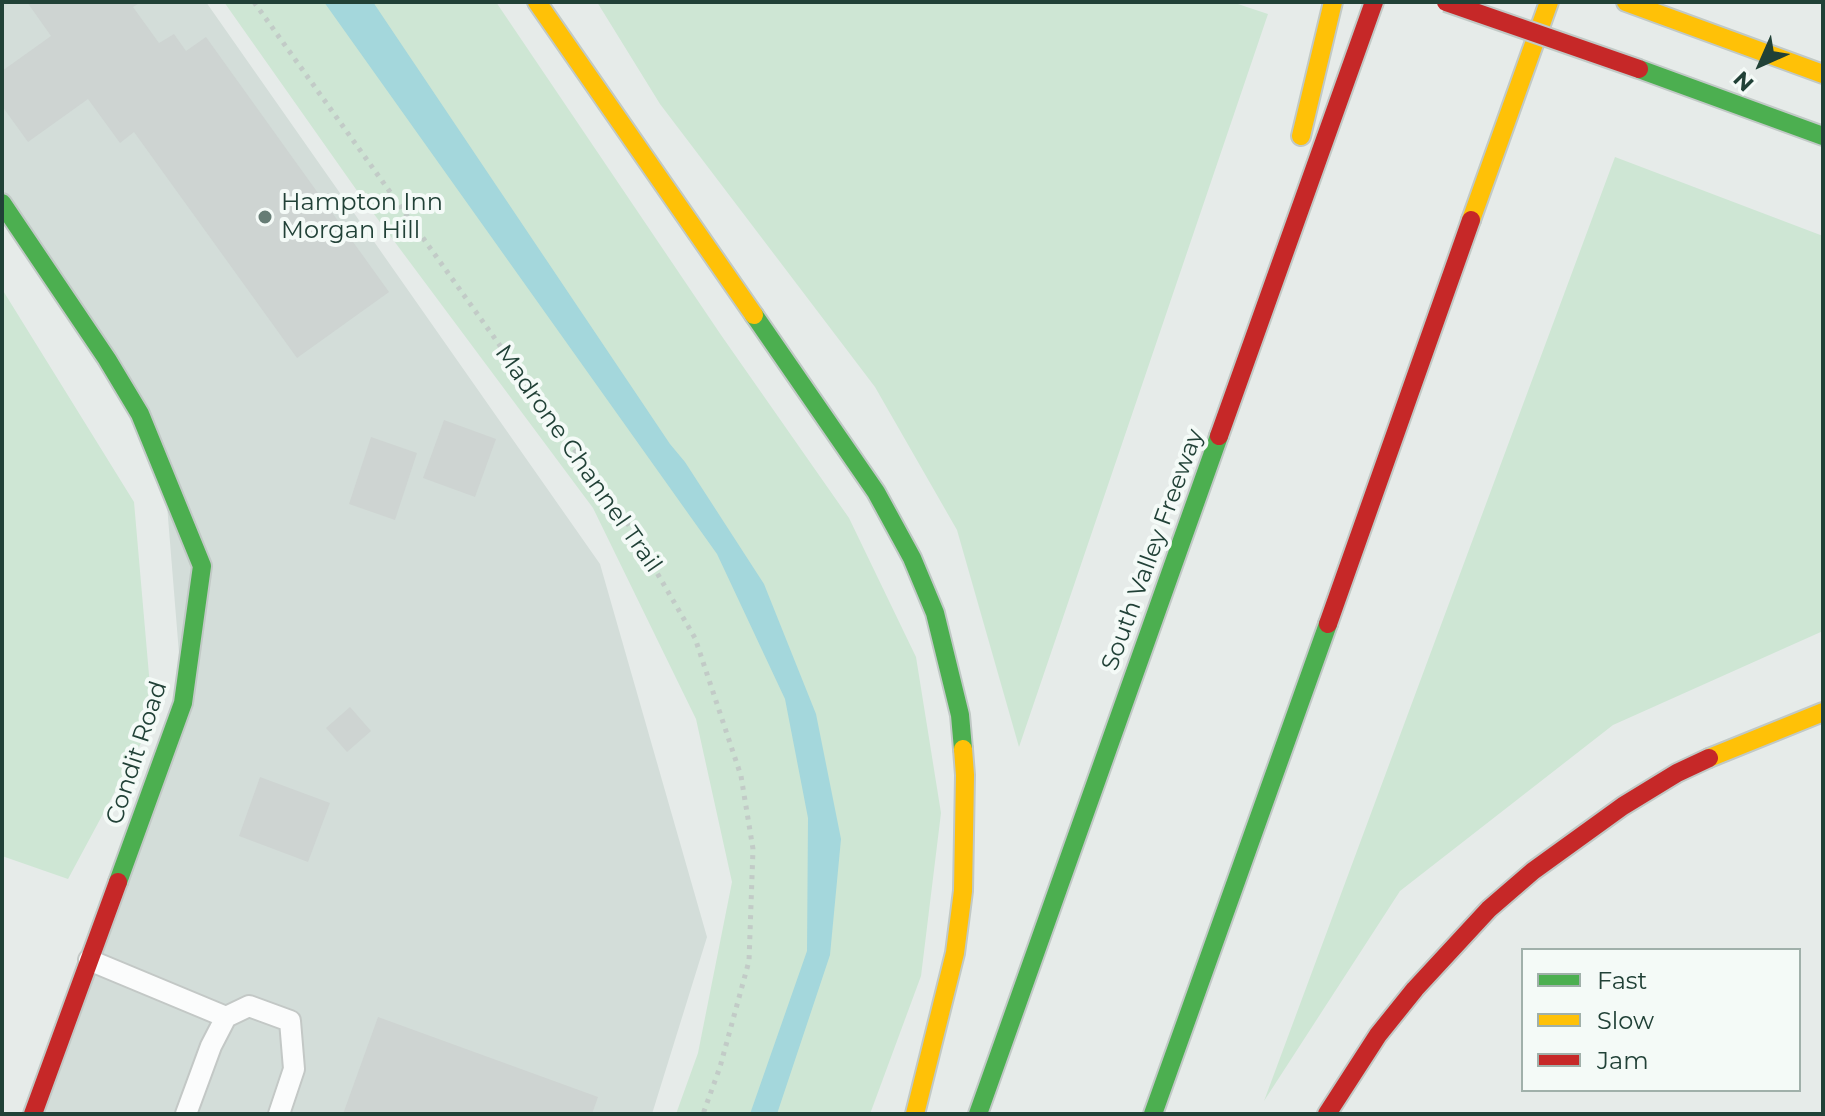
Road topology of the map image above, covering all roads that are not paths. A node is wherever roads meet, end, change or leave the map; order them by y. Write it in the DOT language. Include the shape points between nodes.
graph roads {
  1 [pos="537,2"];
  2 [pos="1333,2"];
  3 [pos="1374,2"];
  4 [pos="1446,2"];
  5 [pos="1549,2"];
  6 [pos="1626,2"];
  7 [pos="1823,74"];
  8 [pos="1823,136"];
  9 [pos="2,203"];
  10 [pos="1253,343"];
  11 [pos="1823,712"];
  12 [pos="89,960"];
  13 [pos="226,1017"];
  14 [pos="33,1114"];
  15 [pos="186,1114"];
  16 [pos="279,1114"];
  17 [pos="915,1114"];
  18 [pos="978,1114"];
  19 [pos="1153,1114"];
  20 [pos="1327,1114"];
  1 -- 17 [label="main road" via="876,492 935,613 960,715 963,876 955,953"];
  2 -- 10 [label="main road"];
  3 -- 10 [label="main road, South Valley Freeway"];
  4 -- 8 [label="main road, bridge"];
  5 -- 19 [label="main road"];
  6 -- 7 [label="main road"];
  9 -- 12 [label="main road, Condit Road" via="140,414 202,566 183,703"];
  10 -- 18 [label="main road, South Valley Freeway"];
  11 -- 20 [label="main road" via="1677,773 1533,871 1489,909 1415,989"];
  12 -- 13 [label="lane"];
  12 -- 14 [label="main road, Condit Road"];
  13 -- 15 [label="lane"];
  13 -- 16 [label="lane" via="249,1006 290,1021 294,1069"];
}
